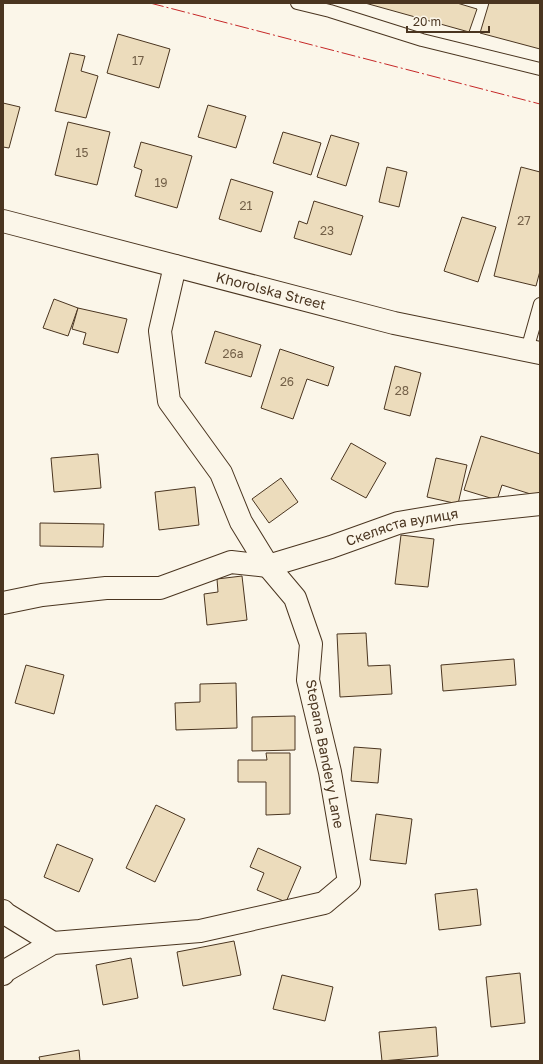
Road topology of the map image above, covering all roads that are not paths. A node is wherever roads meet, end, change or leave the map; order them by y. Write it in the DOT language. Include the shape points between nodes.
graph roads {
  1 [pos="297,3"];
  2 [pos="540,69"];
  3 [pos="3,221"];
  4 [pos="175,266"];
  5 [pos="540,304"];
  6 [pos="533,351"];
  7 [pos="540,504"];
  8 [pos="268,566"];
  9 [pos="3,603"];
  10 [pos="3,911"];
  11 [pos="53,943"];
  12 [pos="3,974"];
  1 -- 2 [label="lane" via="422,40"];
  3 -- 4 [label="street, Khorolska Street"];
  4 -- 6 [label="street, Khorolska Street" via="394,324"];
  4 -- 8 [label="street, Stepana Bandery Lane" via="160,332 169,401 221,473 241,522"];
  5 -- 6 [label="lane"];
  7 -- 8 [label="street, Скеляста вулиця" via="398,523"];
  8 -- 9 [label="street" via="231,562 160,588 106,588"];
  8 -- 11 [label="street, Stepana Bandery Lane" via="295,598 311,644 308,680 330,772 349,882 324,903 200,931"];
  10 -- 11 [label="street"];
  11 -- 12 [label="street"];
}
